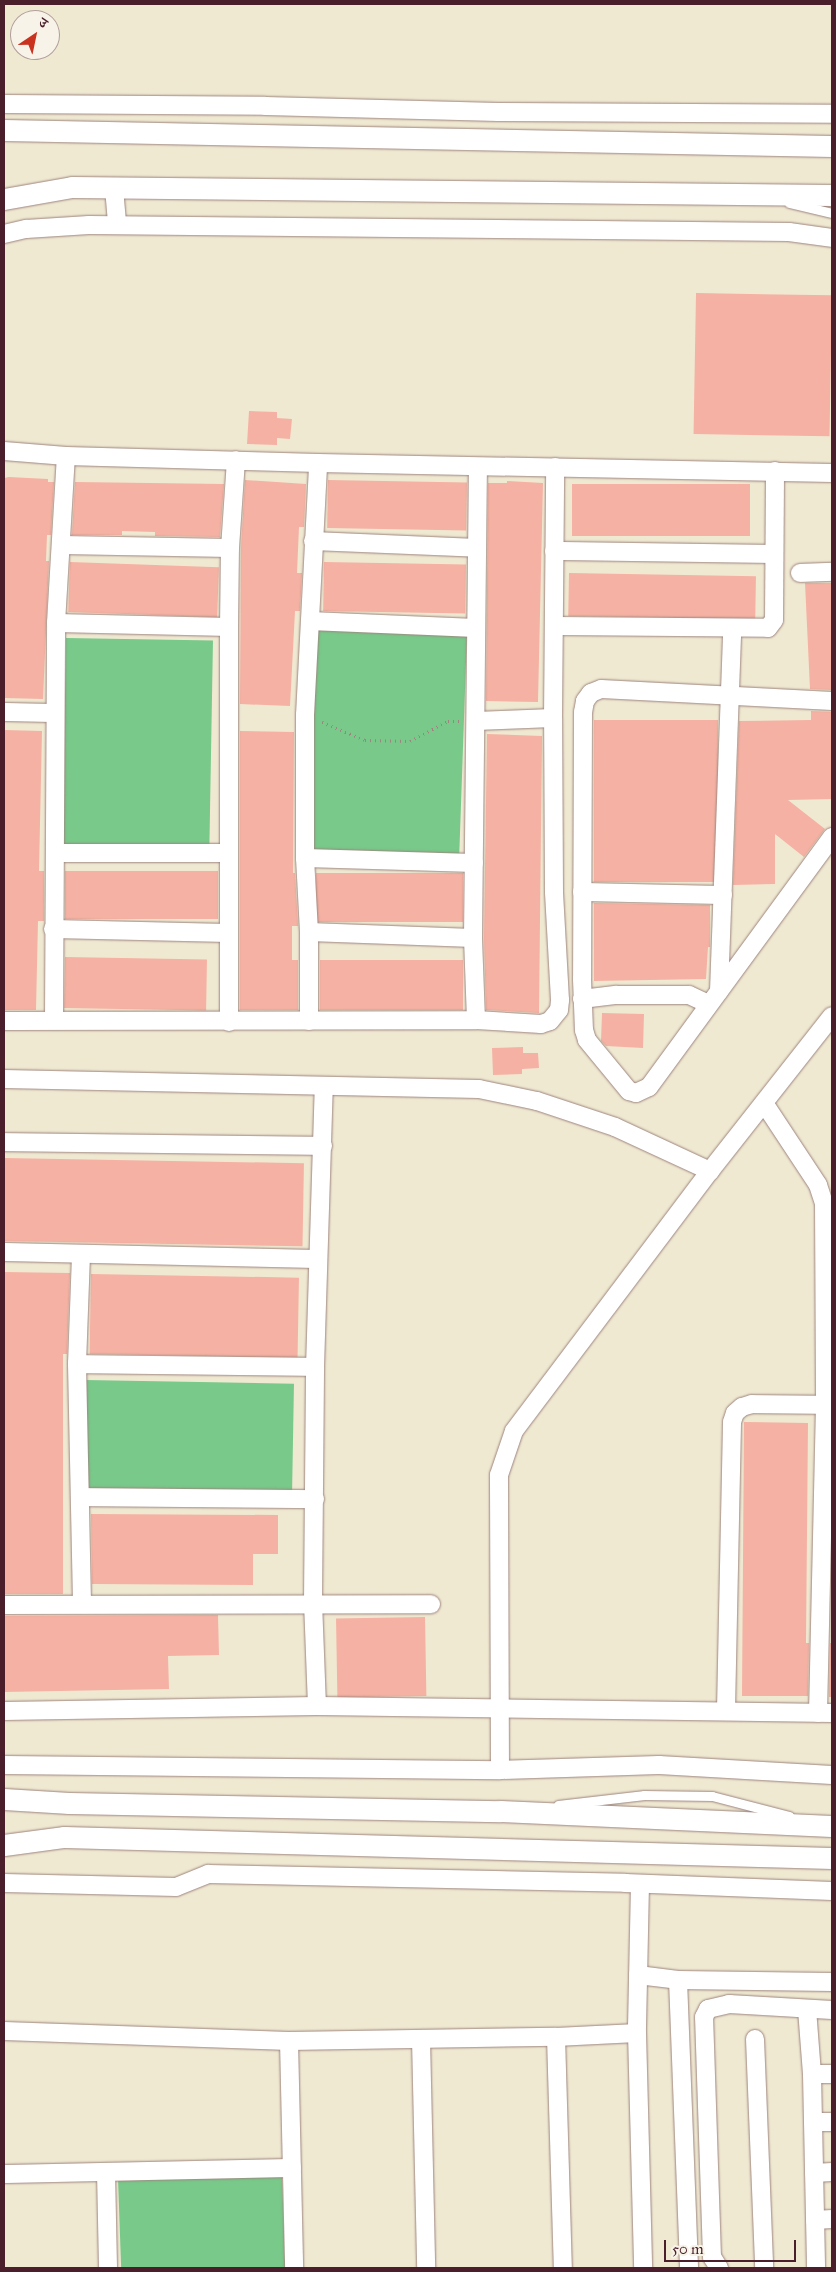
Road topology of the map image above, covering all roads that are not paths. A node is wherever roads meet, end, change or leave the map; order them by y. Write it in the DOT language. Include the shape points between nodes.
graph roads {
  1 [pos="4,104"];
  2 [pos="832,114"];
  3 [pos="4,130"];
  4 [pos="832,146"];
  5 [pos="114,188"];
  6 [pos="755,194"];
  7 [pos="832,195"];
  8 [pos="4,199"];
  9 [pos="832,214"];
  10 [pos="117,225"];
  11 [pos="4,234"];
  12 [pos="832,238"];
  13 [pos="4,450"];
  14 [pos="66,456"];
  15 [pos="236,460"];
  16 [pos="318,463"];
  17 [pos="478,467"];
  18 [pos="555,468"];
  19 [pos="775,471"];
  20 [pos="832,473"];
  21 [pos="313,541"];
  22 [pos="62,545"];
  23 [pos="230,548"];
  24 [pos="477,548"];
  25 [pos="554,551"];
  26 [pos="774,554"];
  27 [pos="832,572"];
  28 [pos="800,573"];
  29 [pos="310,621"];
  30 [pos="56,623"];
  31 [pos="229,626"];
  32 [pos="555,626"];
  33 [pos="476,628"];
  34 [pos="732,629"];
  35 [pos="728,695"];
  36 [pos="832,701"];
  37 [pos="4,712"];
  38 [pos="54,712"];
  39 [pos="553,718"];
  40 [pos="476,721"];
  41 [pos="832,837"];
  42 [pos="55,853"];
  43 [pos="228,853"];
  44 [pos="305,858"];
  45 [pos="474,863"];
  46 [pos="582,892"];
  47 [pos="723,895"];
  48 [pos="53,929"];
  49 [pos="228,932"];
  50 [pos="309,932"];
  51 [pos="473,938"];
  52 [pos="714,997"];
  53 [pos="582,999"];
  54 [pos="832,1016"];
  55 [pos="54,1020"];
  56 [pos="476,1020"];
  57 [pos="4,1021"];
  58 [pos="310,1021"];
  59 [pos="229,1022"];
  60 [pos="4,1079"];
  61 [pos="324,1086"];
  62 [pos="764,1102"];
  63 [pos="4,1142"];
  64 [pos="323,1146"];
  65 [pos="710,1172"];
  66 [pos="4,1252"];
  67 [pos="81,1255"];
  68 [pos="318,1259"];
  69 [pos="77,1364"];
  70 [pos="315,1367"];
  71 [pos="828,1405"];
  72 [pos="80,1497"];
  73 [pos="315,1499"];
  74 [pos="827,1503"];
  75 [pos="313,1602"];
  76 [pos="82,1603"];
  77 [pos="4,1604"];
  78 [pos="431,1604"];
  79 [pos="826,1625"];
  80 [pos="317,1706"];
  81 [pos="499,1707"];
  82 [pos="726,1710"];
  83 [pos="4,1712"];
  84 [pos="825,1713"];
  85 [pos="4,1765"];
  86 [pos="500,1770"];
  87 [pos="832,1775"];
  88 [pos="4,1799"];
  89 [pos="831,1826"];
  90 [pos="4,1845"];
  91 [pos="832,1858"];
  92 [pos="4,1883"];
  93 [pos="640,1884"];
  94 [pos="832,1891"];
  95 [pos="638,1975"];
  96 [pos="678,1980"];
  97 [pos="832,1982"];
  98 [pos="807,2009"];
  99 [pos="832,2010"];
  100 [pos="4,2031"];
  101 [pos="637,2033"];
  102 [pos="556,2037"];
  103 [pos="421,2039"];
  104 [pos="755,2040"];
  105 [pos="289,2041"];
  106 [pos="812,2074"];
  107 [pos="832,2074"];
  108 [pos="812,2122"];
  109 [pos="832,2122"];
  110 [pos="292,2168"];
  111 [pos="106,2172"];
  112 [pos="832,2172"];
  113 [pos="814,2173"];
  114 [pos="4,2174"];
  115 [pos="824,2220"];
  116 [pos="108,2268"];
  117 [pos="294,2268"];
  118 [pos="426,2268"];
  119 [pos="563,2268"];
  120 [pos="643,2268"];
  121 [pos="689,2268"];
  122 [pos="719,2268"];
  123 [pos="764,2268"];
  124 [pos="816,2268"];
  1 -- 2 [label="street"];
  3 -- 4 [label="street"];
  5 -- 6 [label="street"];
  5 -- 8 [label="street" via="72,187"];
  5 -- 10 [label="street"];
  6 -- 7 [label="street"];
  6 -- 9 [label="lane"];
  10 -- 11 [label="street" via="26,229"];
  10 -- 12 [label="street" via="790,232"];
  13 -- 14 [label="street"];
  14 -- 15 [label="street"];
  14 -- 22 [label="street"];
  15 -- 16 [label="street"];
  15 -- 23 [label="street"];
  16 -- 17 [label="street"];
  16 -- 21 [label="street"];
  17 -- 18 [label="street"];
  17 -- 24 [label="street"];
  18 -- 19 [label="street"];
  18 -- 25 [label="street"];
  19 -- 20 [label="street"];
  19 -- 26 [label="street"];
  21 -- 24 [label="street"];
  21 -- 29 [label="street"];
  22 -- 23 [label="street"];
  22 -- 30 [label="street"];
  23 -- 31 [label="street"];
  24 -- 33 [label="street"];
  25 -- 26 [label="street"];
  25 -- 32 [label="street"];
  26 -- 34 [label="street" via="774,620 763,629"];
  27 -- 28 [label="street"];
  29 -- 33 [label="street"];
  29 -- 44 [label="street" via="305,716"];
  30 -- 31 [label="street"];
  30 -- 38 [label="street"];
  31 -- 43 [label="street"];
  32 -- 34 [label="street"];
  32 -- 39 [label="street"];
  33 -- 40 [label="street"];
  34 -- 35 [label="street"];
  35 -- 36 [label="street"];
  35 -- 46 [label="street" via="601,689 591,693 585,701 582,712"];
  35 -- 47 [label="street"];
  37 -- 38 [label="street"];
  38 -- 42 [label="street"];
  39 -- 40 [label="street"];
  39 -- 56 [label="street" via="554,892 559,1010 550,1021 542,1024"];
  40 -- 45 [label="street"];
  41 -- 52 [label="street"];
  42 -- 43 [label="street"];
  42 -- 48 [label="street"];
  43 -- 49 [label="street"];
  44 -- 45 [label="street"];
  44 -- 50 [label="street"];
  45 -- 51 [label="street"];
  46 -- 47 [label="street"];
  46 -- 53 [label="street"];
  47 -- 52 [label="street"];
  48 -- 49 [label="street"];
  48 -- 55 [label="street"];
  49 -- 59 [label="street"];
  50 -- 51 [label="street"];
  50 -- 58 [label="street"];
  51 -- 56 [label="street"];
  52 -- 53 [label="street" via="617,995"];
  52 -- 53 [label="street" via="649,1088 636,1093 625,1086 588,1040 584,1030"];
  54 -- 62 [label="street"];
  55 -- 57 [label="street"];
  55 -- 59 [label="street"];
  56 -- 58 [label="street"];
  58 -- 59 [label="street"];
  60 -- 61 [label="street"];
  61 -- 64 [label="street"];
  61 -- 65 [label="street" via="479,1089 537,1101 615,1127"];
  62 -- 65 [label="street"];
  62 -- 71 [label="street" via="818,1185 824,1203"];
  63 -- 64 [label="street"];
  64 -- 68 [label="street"];
  65 -- 81 [label="street" via="524,1416 511,1440 499,1475"];
  66 -- 67 [label="street"];
  67 -- 68 [label="street"];
  67 -- 69 [label="street"];
  68 -- 70 [label="street"];
  69 -- 70 [label="street"];
  69 -- 72 [label="street"];
  70 -- 73 [label="street"];
  71 -- 74 [label="street"];
  71 -- 82 [label="street" via="752,1404 742,1407 732,1422"];
  72 -- 73 [label="street"];
  72 -- 76 [label="street"];
  73 -- 75 [label="street"];
  74 -- 79 [label="street"];
  75 -- 76 [label="street"];
  75 -- 78 [label="street"];
  75 -- 80 [label="street"];
  76 -- 77 [label="street"];
  79 -- 84 [label="street"];
  80 -- 81 [label="street"];
  80 -- 83 [label="street"];
  81 -- 82 [label="street"];
  81 -- 86 [label="street"];
  82 -- 84 [label="street"];
  85 -- 86 [label="street"];
  86 -- 87 [label="street" via="659,1765"];
  88 -- 89 [label="street" via="500,1811"];
  90 -- 91 [label="street" via="64,1837"];
  92 -- 93 [label="street" via="176,1887 208,1874"];
  93 -- 94 [label="street"];
  93 -- 95 [label="street"];
  95 -- 96 [label="street"];
  95 -- 101 [label="street"];
  96 -- 97 [label="street"];
  96 -- 121 [label="street"];
  98 -- 99 [label="street"];
  98 -- 106 [label="street"];
  98 -- 122 [label="street" via="729,2004 708,2009 704,2017 712,2258"];
  100 -- 105 [label="street"];
  101 -- 102 [label="street"];
  101 -- 120 [label="street"];
  102 -- 103 [label="street"];
  102 -- 119 [label="street"];
  103 -- 105 [label="street"];
  103 -- 118 [label="street"];
  104 -- 123 [label="street"];
  105 -- 110 [label="street"];
  106 -- 107 [label="street"];
  106 -- 108 [label="street"];
  108 -- 109 [label="street"];
  108 -- 113 [label="street"];
  110 -- 111 [label="street"];
  110 -- 117 [label="street"];
  111 -- 114 [label="street"];
  111 -- 116 [label="street"];
  112 -- 113 [label="street"];
  113 -- 115 [label="street"];
  115 -- 124 [label="street"];
}
